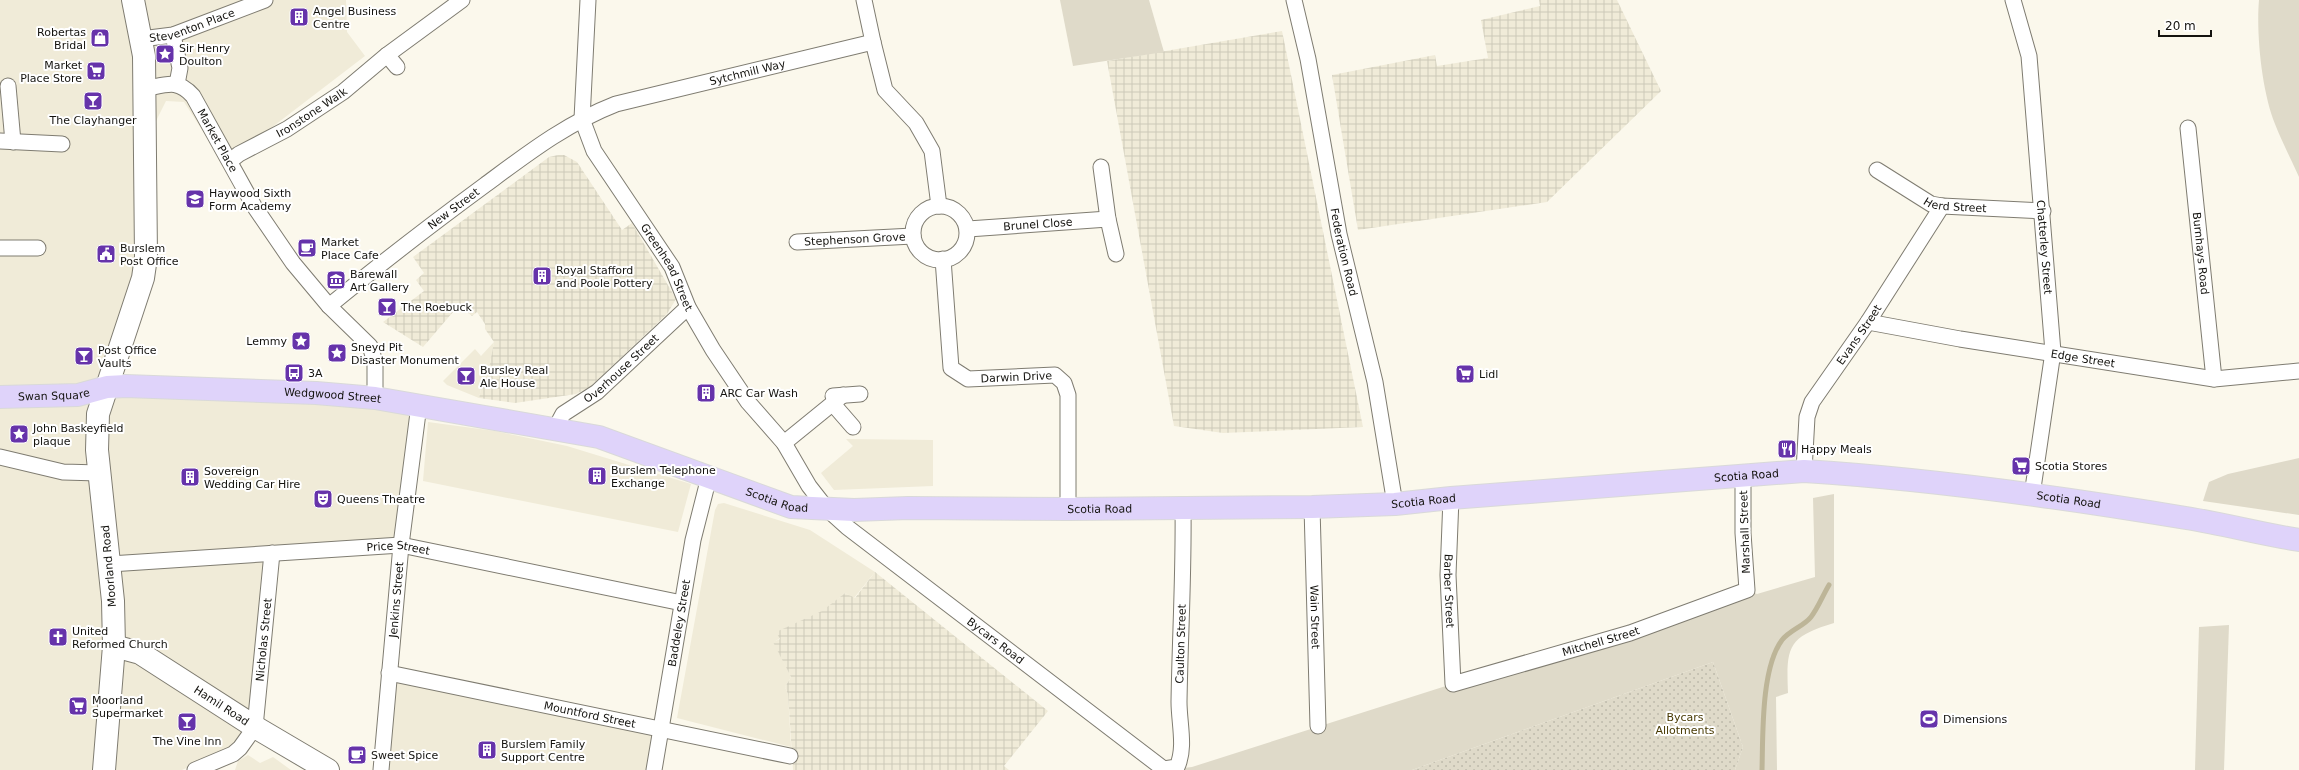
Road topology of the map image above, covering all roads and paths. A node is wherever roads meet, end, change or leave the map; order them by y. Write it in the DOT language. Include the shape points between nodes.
graph roads {
  1 [pos="133,0"];
  2 [pos="265,0"];
  3 [pos="462,0"];
  4 [pos="864,0"];
  5 [pos="1294,0"];
  6 [pos="2013,0"];
  7 [pos="584,2"];
  8 [pos="173,35"];
  9 [pos="141,39"];
  10 [pos="873,42"];
  11 [pos="387,55"];
  12 [pos="397,67"];
  13 [pos="177,84"];
  14 [pos="8,86"];
  15 [pos="144,89"];
  16 [pos="582,119"];
  17 [pos="2188,128"];
  18 [pos="7,142"];
  19 [pos="62,144"];
  20 [pos="230,161"];
  21 [pos="1102,167"];
  22 [pos="1877,170"];
  23 [pos="939,206"];
  24 [pos="1942,206"];
  25 [pos="2043,211"];
  26 [pos="1108,219"];
  27 [pos="968,229"];
  28 [pos="913,236"];
  29 [pos="797,242"];
  30 [pos="0,248"];
  31 [pos="38,248"];
  32 [pos="1116,254"];
  33 [pos="943,259"];
  34 [pos="330,306"];
  35 [pos="688,307"];
  36 [pos="1868,322"];
  37 [pos="2053,352"];
  38 [pos="2299,371"];
  39 [pos="2214,379"];
  40 [pos="107,387"];
  41 [pos="860,394"];
  42 [pos="0,397"];
  43 [pos="375,398"];
  44 [pos="835,398"];
  45 [pos="419,405"];
  46 [pos="853,427"];
  47 [pos="555,429"];
  48 [pos="784,443"];
  49 [pos="0,458"];
  50 [pos="1804,471"];
  51 [pos="99,473"];
  52 [pos="1743,475"];
  53 [pos="709,477"];
  54 [pos="2032,495"];
  55 [pos="1451,498"];
  56 [pos="1395,504"];
  57 [pos="1312,506"];
  58 [pos="1183,507"];
  59 [pos="1068,509"];
  60 [pos="827,510"];
  61 [pos="2299,540"];
  62 [pos="401,545"];
  63 [pos="272,553"];
  64 [pos="110,564"];
  65 [pos="1747,590"];
  66 [pos="682,603"];
  67 [pos="114,646"];
  68 [pos="389,673"];
  69 [pos="1453,684"];
  70 [pos="1318,726"];
  71 [pos="255,727"];
  72 [pos="660,728"];
  73 [pos="790,756"];
  74 [pos="104,770"];
  75 [pos="195,770"];
  76 [pos="328,770"];
  77 [pos="381,770"];
  78 [pos="654,770"];
  79 [pos="1164,770"];
  1 -- 9 [label="main road"];
  2 -- 8 [label="street, Steventon Place"];
  3 -- 11 [label="street, Ironstone Walk"];
  4 -- 10 [label="street"];
  5 -- 56 [label="street, Federation Road" via="1308,59 1339,234 1375,382"];
  6 -- 25 [label="street, Chatterley Street" via="2029,56"];
  7 -- 16 [label="street, Greenhead Street"];
  8 -- 9 [label="street, Steventon Place"];
  8 -- 13 [label="street" via="180,68"];
  9 -- 15 [label="main road"];
  10 -- 16 [label="street, Sytchmill Way" via="616,104"];
  10 -- 23 [label="street" via="885,90 916,123 932,152"];
  11 -- 12 [label="street"];
  11 -- 20 [label="street, Ironstone Walk" via="343,92 287,130"];
  13 -- 15 [label="street"];
  13 -- 20 [label="street, Market Place" via="194,96"];
  14 -- 18 [label="street"];
  15 -- 40 [label="main road" via="146,262"];
  16 -- 34 [label="street, New Street" via="552,135 426,228"];
  16 -- 35 [label="street, Greenhead Street" via="594,151 672,267"];
  17 -- 39 [label="street, Burnhays Road"];
  18 -- 19 [label="street"];
  20 -- 34 [label="street, Market Place" via="254,206 293,263"];
  21 -- 26 [label="street"];
  22 -- 24 [label="street, Herd Street" via="1931,204"];
  23 -- 27 [label="street" via="954,209 962,215"];
  23 -- 28 [label="street" via="924,210 914,226"];
  24 -- 25 [label="street, Herd Street"];
  24 -- 36 [label="street, Evans Street"];
  25 -- 37 [label="street, Chatterley Street"];
  26 -- 27 [label="street, Brunel Close"];
  26 -- 32 [label="street"];
  27 -- 33 [label="street" via="967,239 960,252"];
  28 -- 29 [label="street, Stephenson Grove"];
  28 -- 33 [label="street" via="922,253 929,258"];
  30 -- 31 [label="street"];
  33 -- 59 [label="street, Darwin Drive" via="951,368 968,379 1055,375 1064,383 1068,395"];
  34 -- 43 [label="street, Market Place" via="370,346 375,362"];
  35 -- 47 [label="street, Overhouse Street" via="597,392 563,414"];
  35 -- 48 [label="street, Greenhead Street" via="748,402"];
  36 -- 37 [label="street, Edge Street" via="1960,339"];
  36 -- 50 [label="street, Evans Street" via="1812,402 1807,417"];
  37 -- 39 [label="street, Edge Street"];
  37 -- 54 [label="street, Chatterley Street"];
  38 -- 39 [label="street, Edge Street"];
  40 -- 42 [label="main road, Swan Square" via="78,395"];
  40 -- 43 [label="main road, Wedgwood Street" via="154,386"];
  40 -- 51 [label="main road, Moorland Road" via="98,414 96,440"];
  41 -- 44 [label="street"];
  43 -- 45 [label="main road, Wedgwood Street"];
  44 -- 46 [label="street"];
  44 -- 48 [label="street"];
  45 -- 47 [label="main road, Wedgwood Street"];
  45 -- 62 [label="street, Jenkins Street"];
  47 -- 53 [label="main road, Scotia Road" via="599,437"];
  48 -- 60 [label="street, Greenhead Street" via="809,486"];
  49 -- 51 [label="street" via="63,472"];
  50 -- 52 [label="main road, Scotia Road"];
  50 -- 54 [label="main road, Scotia Road"];
  51 -- 64 [label="main road, Moorland Road"];
  52 -- 55 [label="main road, Scotia Road"];
  52 -- 65 [label="street, Marshall Street" via="1743,533"];
  53 -- 60 [label="main road, Scotia Road" via="791,507"];
  53 -- 66 [label="street, Baddeley Street" via="693,540"];
  54 -- 61 [label="main road, Scotia Road" via="2188,518"];
  55 -- 56 [label="main road, Scotia Road"];
  55 -- 69 [label="street, Barber Street" via="1448,575"];
  56 -- 57 [label="main road, Scotia Road"];
  57 -- 58 [label="main road, Scotia Road"];
  57 -- 70 [label="street, Wain Street"];
  58 -- 59 [label="main road, Scotia Road"];
  58 -- 79 [label="street, Caulton Street" via="1184,575 1180,702 1182,758 1177,767"];
  59 -- 60 [label="main road, Scotia Road"];
  60 -- 79 [label="street, Bycars Road"];
  62 -- 63 [label="street, Price Street"];
  62 -- 66 [label="street, Price Street"];
  62 -- 68 [label="street, Jenkins Street"];
  63 -- 64 [label="street, Price Street"];
  63 -- 71 [label="street, Nicholas Street"];
  64 -- 67 [label="main road, Moorland Road"];
  65 -- 69 [label="street, Mitchell Street" via="1630,633"];
  66 -- 72 [label="street, Baddeley Street"];
  67 -- 71 [label="main road, Hamil Road" via="140,653"];
  67 -- 74 [label="main road, Moorland Road"];
  68 -- 72 [label="street, Mountford Street"];
  68 -- 77 [label="street, Jenkins Street"];
  71 -- 75 [label="street" via="240,748 232,754"];
  71 -- 76 [label="main road, Hamil Road"];
  72 -- 73 [label="street, Mountford Street"];
  72 -- 78 [label="street, Baddeley Street"];
}
